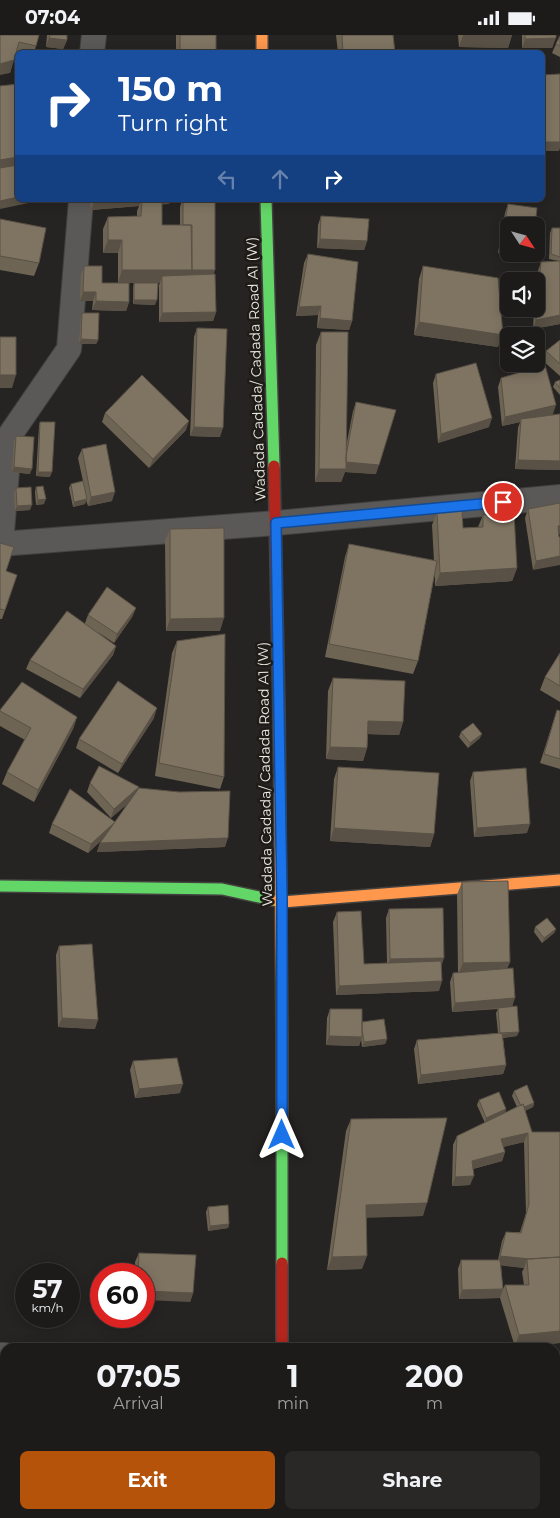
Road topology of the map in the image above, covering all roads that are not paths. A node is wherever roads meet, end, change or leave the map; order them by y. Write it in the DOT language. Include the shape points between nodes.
graph roads {
  1 [pos="94,35"];
  2 [pos="262,35"];
  3 [pos="92,50"];
  4 [pos="262,50"];
  5 [pos="81,202"];
  6 [pos="266,202"];
  7 [pos="560,497"];
  8 [pos="276,523"];
  9 [pos="1,544"];
  10 [pos="560,880"];
  11 [pos="0,886"];
  12 [pos="282,902"];
  13 [pos="282,1343"];
  1 -- 3 [label="street"];
  2 -- 4 [label="main road"];
  5 -- 9 [label="street" via="70,349 10,435"];
  6 -- 8 [label="main road, Wadada Cadada/ Cadada Road A1 (W)"];
  7 -- 8 [label="street"];
  8 -- 9 [label="street"];
  8 -- 12 [label="main road, Wadada Cadada/ Cadada Road A1 (W)"];
  10 -- 12 [label="main road"];
  11 -- 12 [label="main road" via="222,889"];
  12 -- 13 [label="main road, Wadada Cadada/ Cadada Road A1 (W)"];
}
